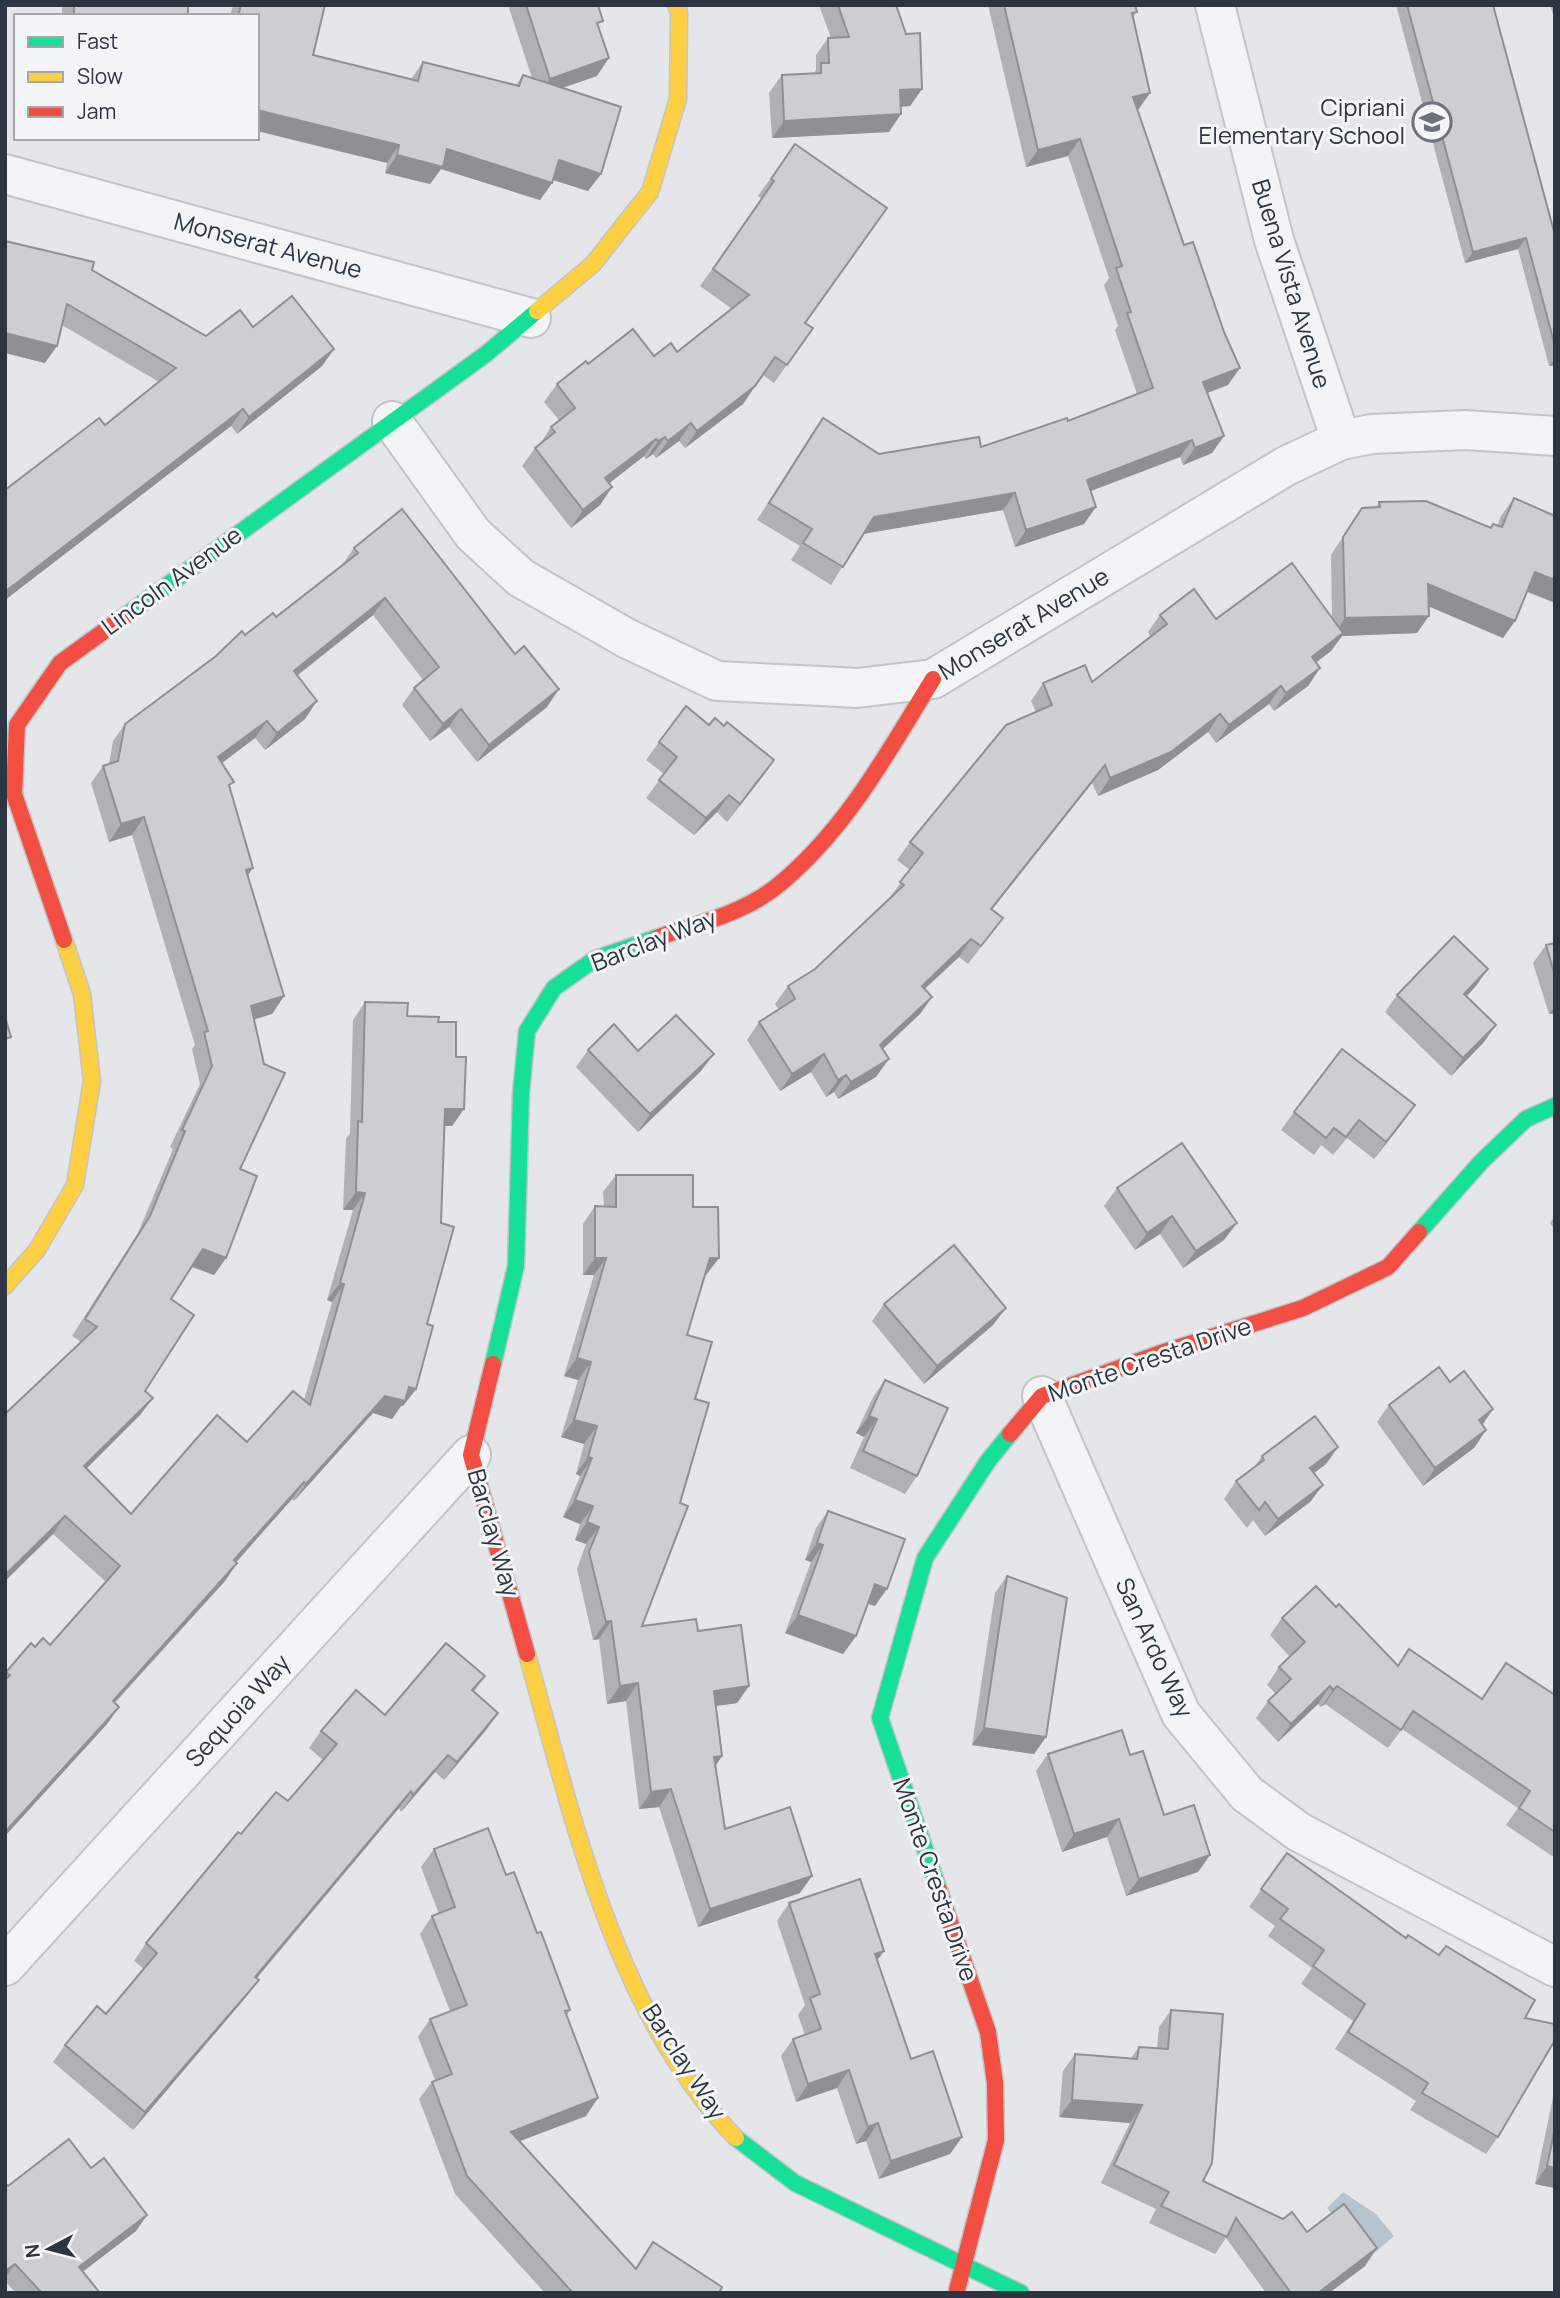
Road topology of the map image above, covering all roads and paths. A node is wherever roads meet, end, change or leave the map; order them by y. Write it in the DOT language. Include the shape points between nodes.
graph roads {
  1 [pos="677,5"];
  2 [pos="1215,5"];
  3 [pos="5,174"];
  4 [pos="531,318"];
  5 [pos="392,421"];
  6 [pos="1555,436"];
  7 [pos="1341,440"];
  8 [pos="933,679"];
  9 [pos="1555,1106"];
  10 [pos="5,1286"];
  11 [pos="1042,1396"];
  12 [pos="471,1455"];
  13 [pos="5,1966"];
  14 [pos="1555,1968"];
  15 [pos="963,2267"];
  16 [pos="957,2293"];
  17 [pos="1021,2293"];
  1 -- 4 [label="street, Lincoln Avenue" via="678,99 650,192 593,264"];
  2 -- 7 [label="street, Buena Vista Avenue" via="1274,240"];
  3 -- 4 [label="street, Monserat Avenue"];
  4 -- 5 [label="street, Lincoln Avenue"];
  5 -- 8 [label="street, Monserat Avenue" via="473,534 521,579 628,639 717,681 857,688"];
  5 -- 10 [label="street, Lincoln Avenue" via="60,663 17,725 14,794 82,995 92,1081 75,1185 37,1250"];
  6 -- 7 [label="street, Monserat Avenue" via="1465,430 1371,434"];
  7 -- 8 [label="street, Monserat Avenue" via="1286,466"];
  8 -- 12 [label="street, Barclay Way" via="868,786 821,844 775,888 725,915 596,959 554,988 527,1031 516,1266"];
  9 -- 11 [label="street, Monte Cresta Drive" via="1526,1119 1388,1267 1303,1308"];
  11 -- 14 [label="street, San Ardo Way" via="1181,1714 1247,1794 1299,1832"];
  11 -- 15 [label="street, Monte Cresta Drive" via="988,1461 925,1558 880,1718 988,2032 996,2140"];
  12 -- 13 [label="street, Sequoia Way"];
  12 -- 15 [label="street, Barclay Way" via="584,1858 631,1977 667,2045 711,2112 747,2149 795,2183"];
  15 -- 16 [label="street, Monte Cresta Drive"];
  15 -- 17 [label="street, Barclay Way"];
}
